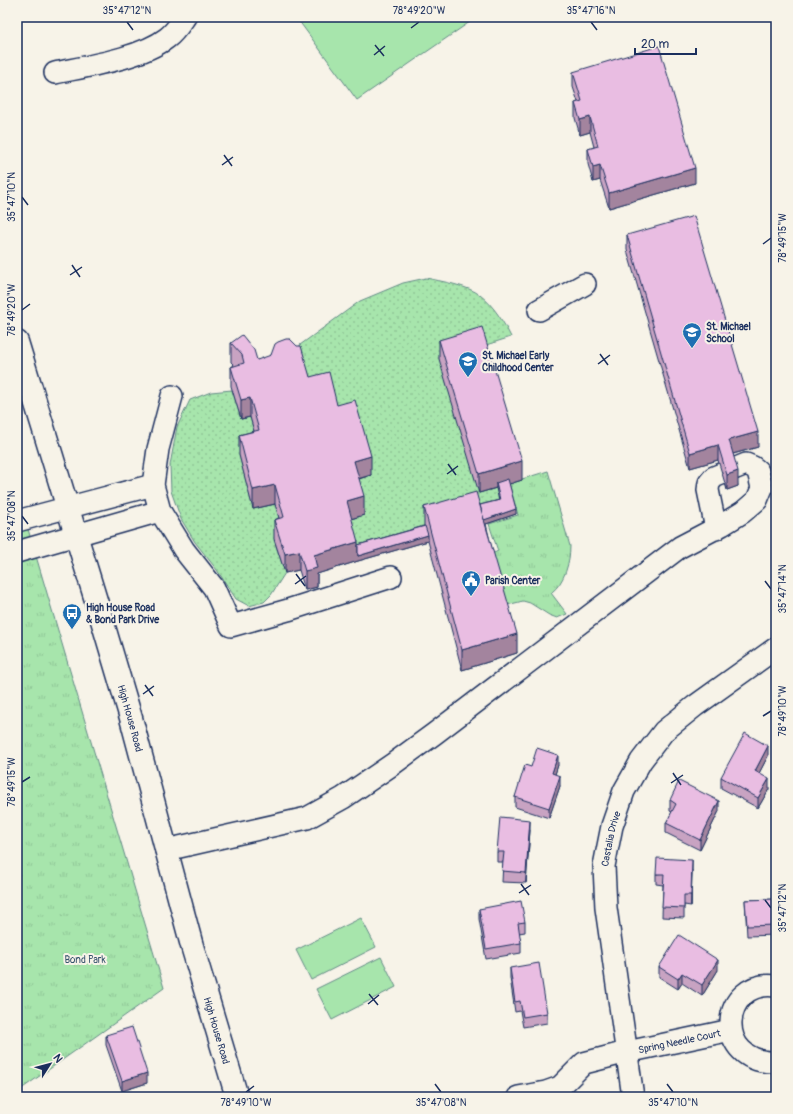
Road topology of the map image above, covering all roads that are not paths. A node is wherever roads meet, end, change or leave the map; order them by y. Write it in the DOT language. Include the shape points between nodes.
graph roads {
  1 [pos="185,17"];
  2 [pos="55,73"];
  3 [pos="585,284"];
  4 [pos="539,310"];
  5 [pos="17,342"];
  6 [pos="172,396"];
  7 [pos="153,485"];
  8 [pos="68,509"];
  9 [pos="160,511"];
  10 [pos="17,521"];
  11 [pos="716,529"];
  12 [pos="76,535"];
  13 [pos="17,552"];
  14 [pos="391,577"];
  15 [pos="776,648"];
  16 [pos="166,850"];
  17 [pos="776,986"];
  18 [pos="731,1030"];
  19 [pos="627,1052"];
  20 [pos="776,1062"];
  21 [pos="237,1097"];
  22 [pos="518,1097"];
  23 [pos="633,1097"];
  1 -- 2 [label="street" via="168,38 146,51"];
  3 -- 4 [label="street"];
  5 -- 8 [label="main road, High House Road"];
  6 -- 7 [label="street" via="158,449"];
  7 -- 8 [label="street"];
  7 -- 9 [label="street"];
  8 -- 10 [label="street"];
  8 -- 12 [label="main road, High House Road"];
  9 -- 12 [label="street"];
  9 -- 14 [label="street" via="184,550 214,588 230,626"];
  11 -- 16 [label="street" via="680,547 434,734 343,798 307,818"];
  12 -- 13 [label="street"];
  12 -- 16 [label="main road, High House Road" via="131,718"];
  15 -- 19 [label="street, Castalia Drive" via="664,731 641,761 624,791 612,826 604,866 606,908"];
  16 -- 21 [label="main road, High House Road"];
  17 -- 18 [label="street, Spring Needle Court" via="755,988 744,994 736,1004 731,1017"];
  18 -- 19 [label="street, Spring Needle Court"];
  18 -- 20 [label="street, Spring Needle Court" via="742,1052 753,1060"];
  19 -- 22 [label="street, Spring Needle Court" via="584,1063 560,1087"];
  19 -- 23 [label="street, Castalia Drive"];
}
